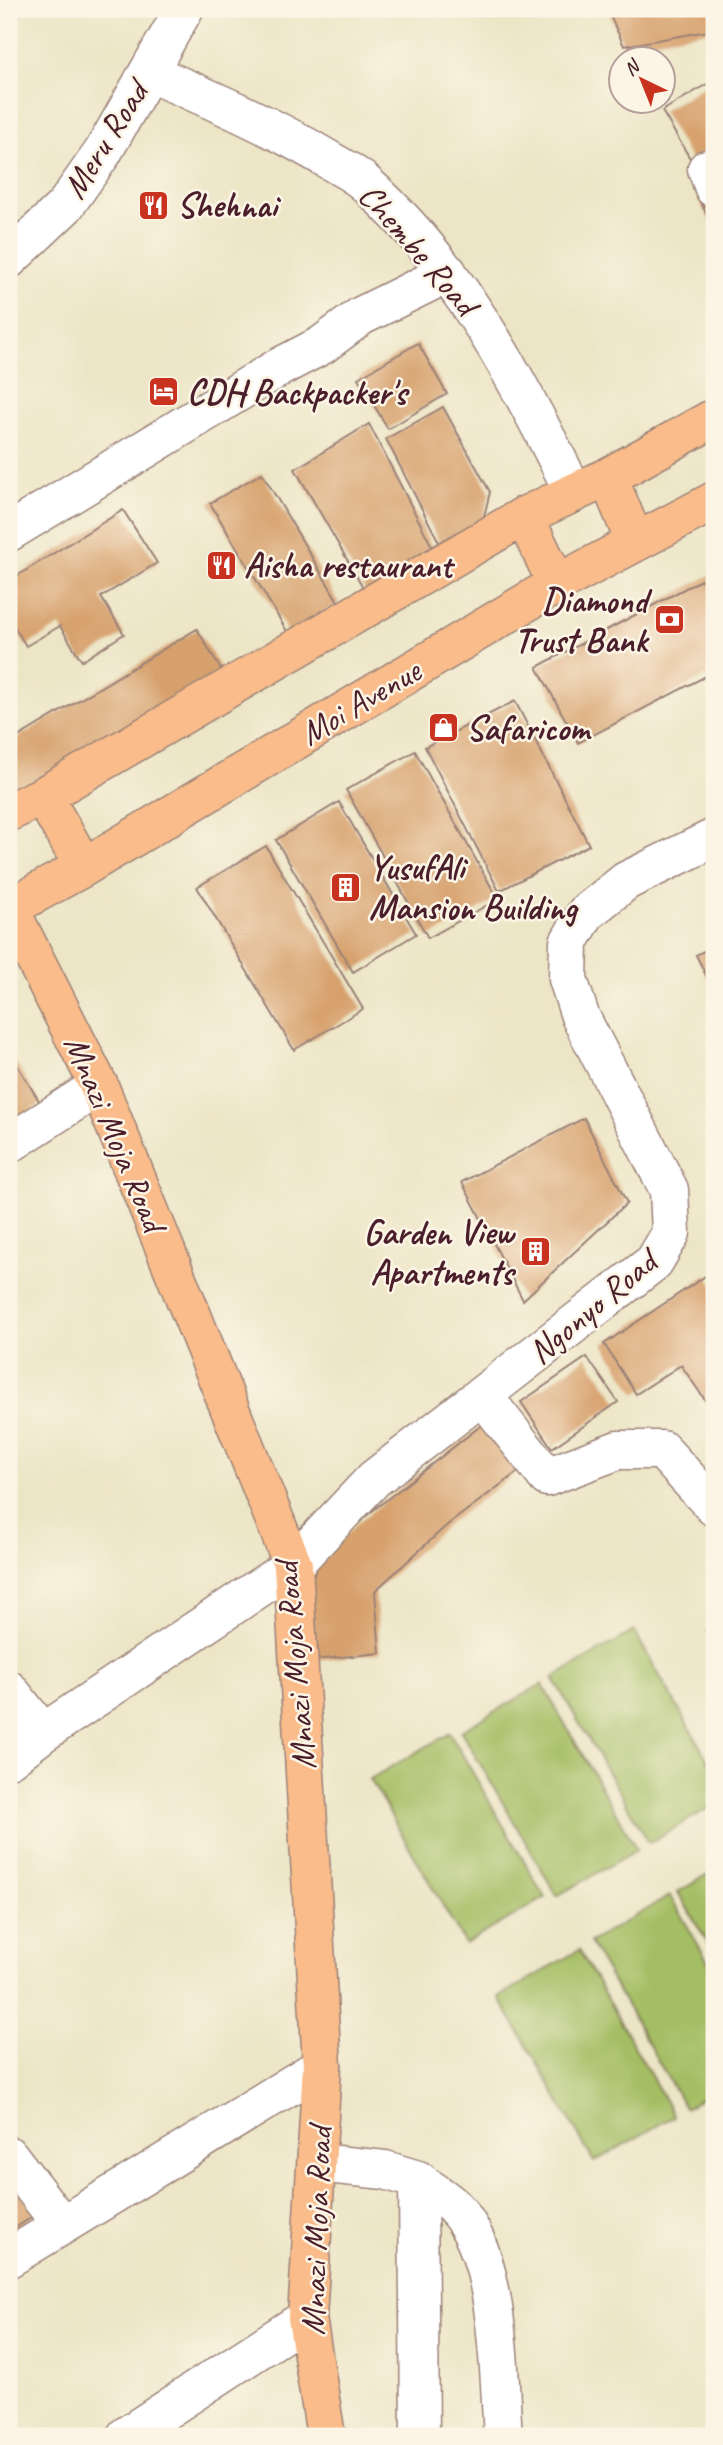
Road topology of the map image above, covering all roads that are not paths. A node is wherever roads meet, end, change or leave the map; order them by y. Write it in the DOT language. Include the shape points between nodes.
graph roads {
  1 [pos="184,9"];
  2 [pos="143,81"];
  3 [pos="9,258"];
  4 [pos="448,273"];
  5 [pos="714,418"];
  6 [pos="608,477"];
  7 [pos="574,493"];
  8 [pos="714,501"];
  9 [pos="524,516"];
  10 [pos="9,532"];
  11 [pos="635,542"];
  12 [pos="557,584"];
  13 [pos="43,796"];
  14 [pos="9,813"];
  15 [pos="714,838"];
  16 [pos="84,867"];
  17 [pos="9,908"];
  18 [pos="99,1086"];
  19 [pos="9,1144"];
  20 [pos="483,1396"];
  21 [pos="714,1507"];
  22 [pos="293,1565"];
  23 [pos="9,1690"];
  24 [pos="43,1732"];
  25 [pos="9,1759"];
  26 [pos="322,2066"];
  27 [pos="9,2156"];
  28 [pos="317,2163"];
  29 [pos="418,2180"];
  30 [pos="61,2224"];
  31 [pos="9,2258"];
  32 [pos="307,2318"];
  33 [pos="126,2436"];
  34 [pos="326,2436"];
  35 [pos="419,2436"];
  36 [pos="503,2436"];
  1 -- 2 [label="street, Meru Road"];
  2 -- 3 [label="street, Meru Road" via="103,152 65,206"];
  2 -- 4 [label="street, Chembe Road" via="157,76 176,84 297,141 363,181"];
  4 -- 7 [label="street, Chembe Road" via="480,318 537,417"];
  4 -- 10 [label="street" via="361,316 322,345"];
  5 -- 6 [label="main road"];
  6 -- 7 [label="main road"];
  6 -- 11 [label="main road"];
  7 -- 9 [label="main road"];
  8 -- 11 [label="main road, Moi Avenue"];
  9 -- 12 [label="main road"];
  9 -- 13 [label="main road"];
  11 -- 12 [label="main road, Moi Avenue"];
  12 -- 16 [label="main road, Moi Avenue"];
  13 -- 14 [label="main road"];
  13 -- 16 [label="main road"];
  15 -- 20 [label="street, Ngonyo Road" via="626,881 586,914 569,942 568,979 580,1016 669,1190 671,1233 654,1262"];
  16 -- 17 [label="main road, Moi Avenue"];
  17 -- 18 [label="main road, Mnazi Moja Road"];
  18 -- 19 [label="street"];
  18 -- 22 [label="main road, Mnazi Moja Road"];
  20 -- 21 [label="street" via="547,1477 618,1450 662,1450"];
  20 -- 22 [label="street, Ngonyo Road" via="374,1479"];
  22 -- 24 [label="street, Ngonyo Road"];
  22 -- 26 [label="main road, Mnazi Moja Road"];
  23 -- 24 [label="street"];
  24 -- 25 [label="street, Ngonyo Road"];
  26 -- 28 [label="main road, Mnazi Moja Road"];
  26 -- 30 [label="street"];
  27 -- 30 [label="street"];
  28 -- 29 [label="street" via="385,2170"];
  28 -- 32 [label="main road, Mnazi Moja Road"];
  29 -- 35 [label="street"];
  29 -- 36 [label="street" via="454,2208 476,2242 491,2287"];
  30 -- 31 [label="street"];
  32 -- 33 [label="street"];
  32 -- 34 [label="main road, Mnazi Moja Road"];
}
